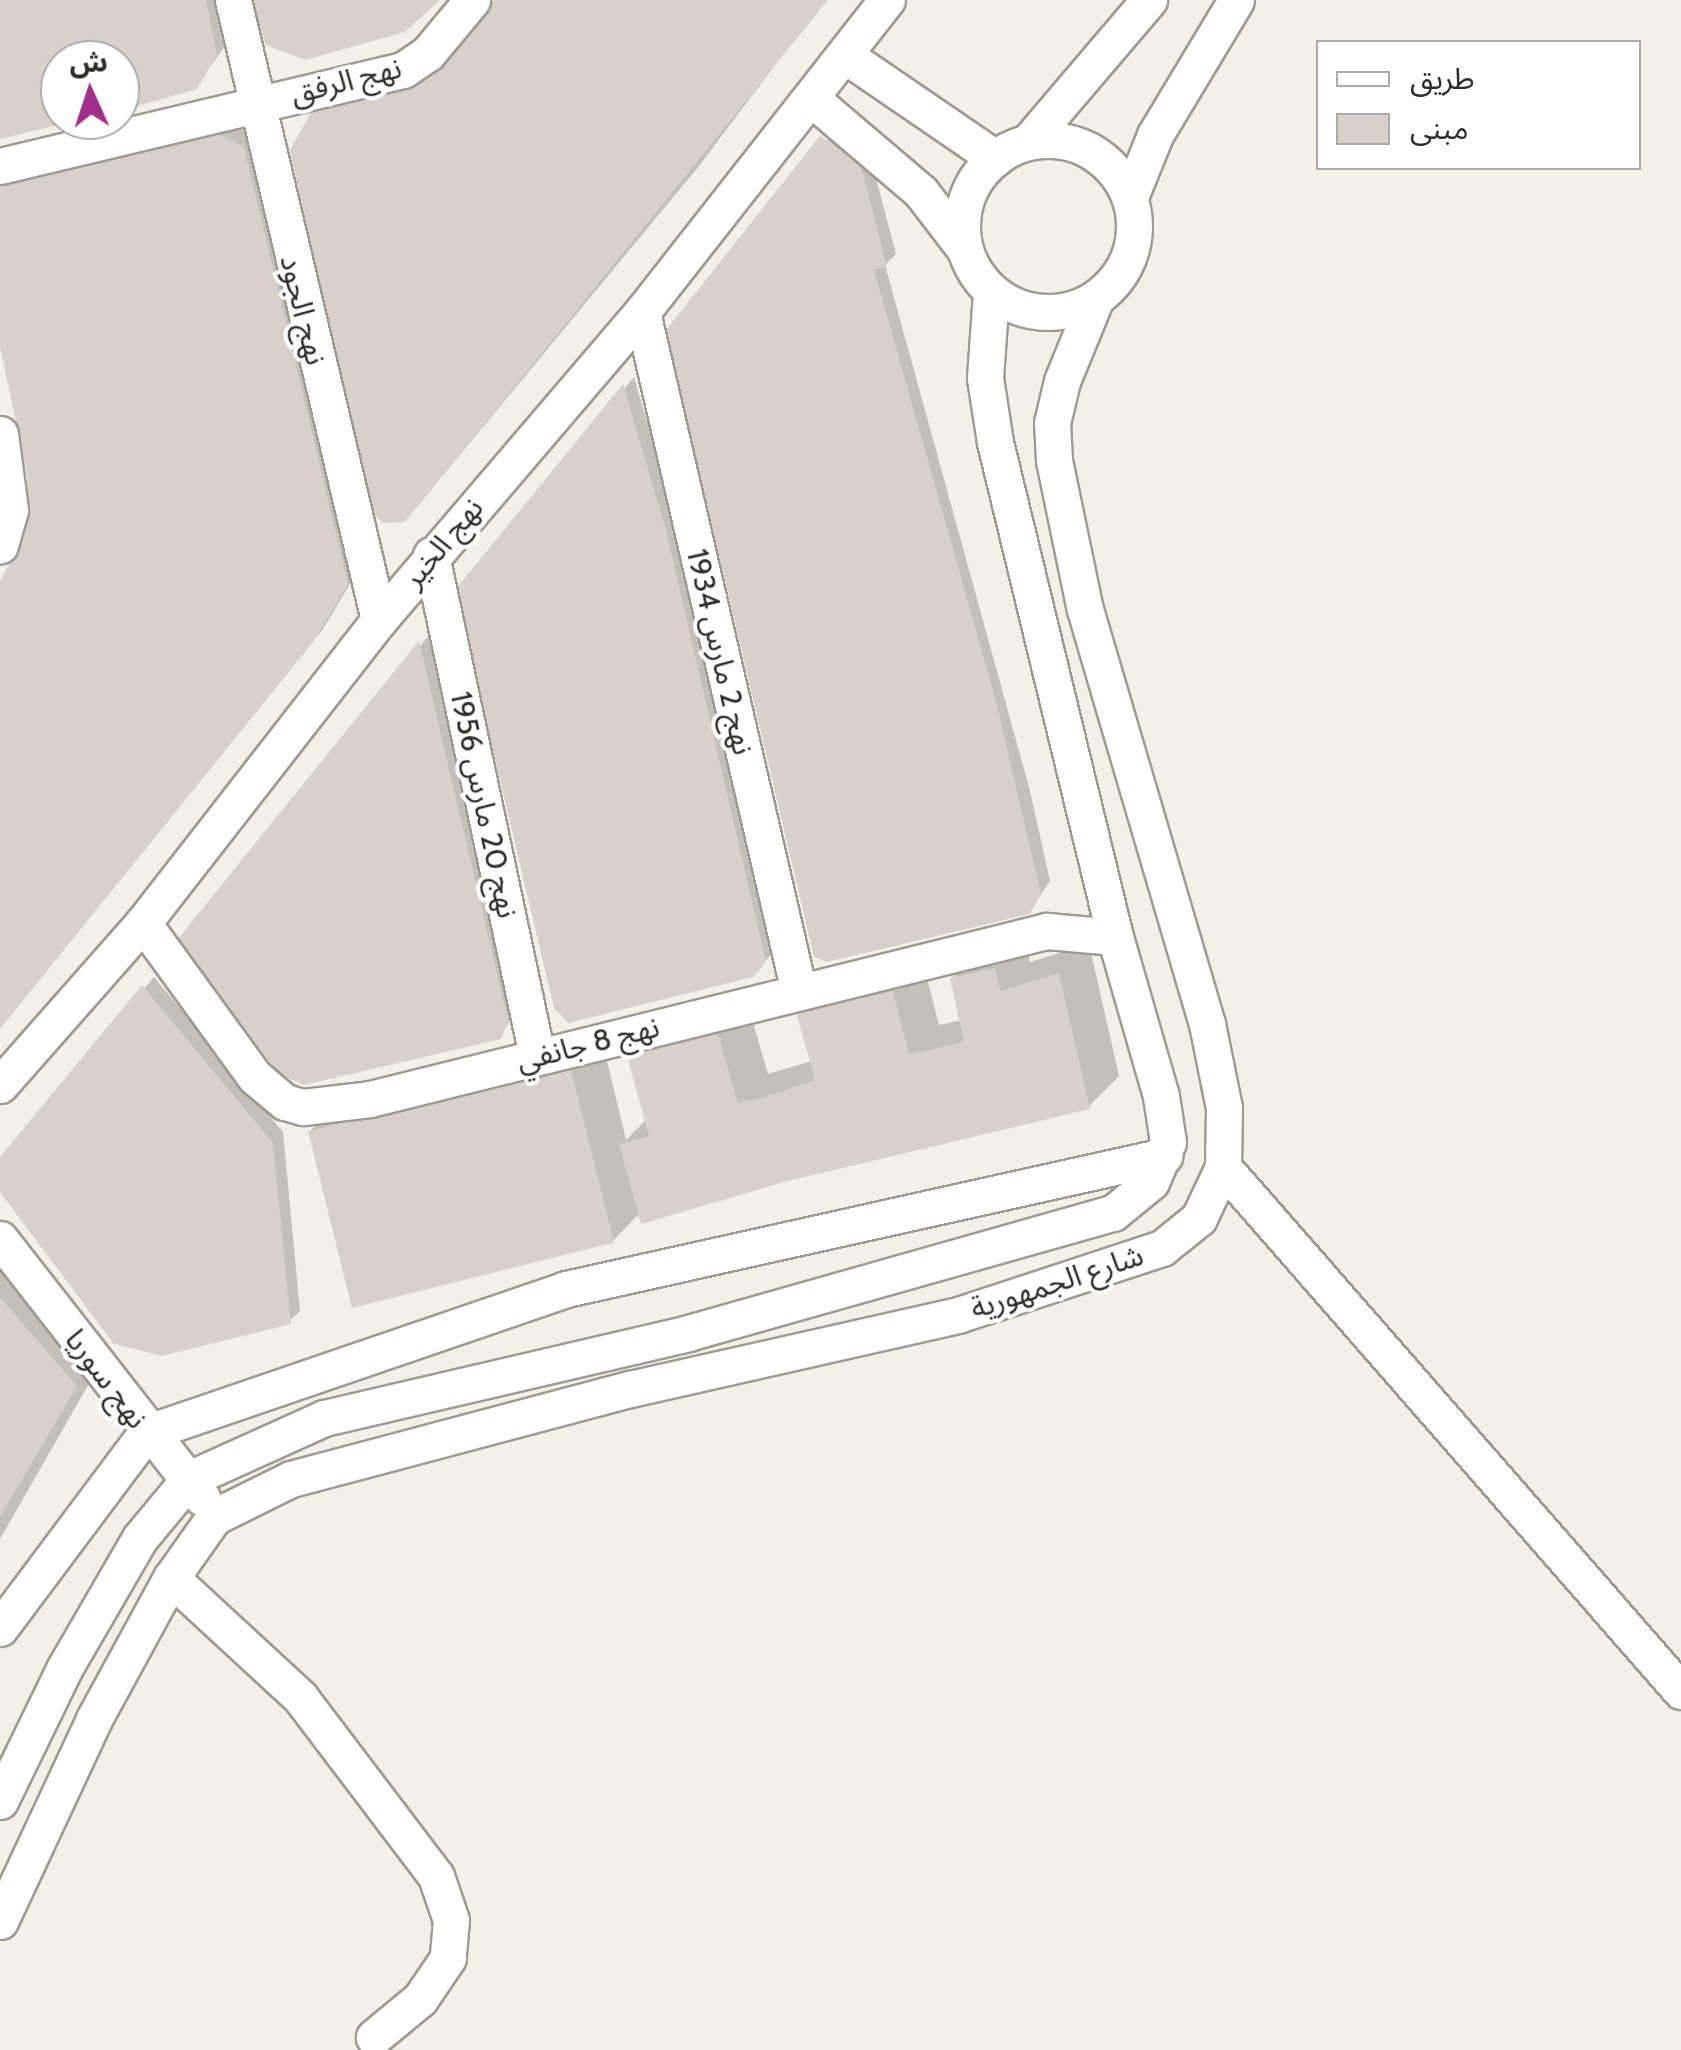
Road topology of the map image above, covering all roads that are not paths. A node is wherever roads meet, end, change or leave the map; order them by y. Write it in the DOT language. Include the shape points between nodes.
graph roads {
  1 [pos="233,0"];
  2 [pos="472,0"];
  3 [pos="887,0"];
  4 [pos="1148,0"];
  5 [pos="1236,0"];
  6 [pos="846,56"];
  7 [pos="812,100"];
  8 [pos="253,104"];
  9 [pos="1028,142"];
  10 [pos="994,158"];
  11 [pos="0,166"];
  12 [pos="1130,197"];
  13 [pos="964,248"];
  14 [pos="992,292"];
  15 [pos="1096,298"];
  16 [pos="642,312"];
  17 [pos="0,434"];
  18 [pos="0,546"];
  19 [pos="432,555"];
  20 [pos="379,620"];
  21 [pos="143,922"];
  22 [pos="1115,937"];
  23 [pos="799,992"];
  24 [pos="538,1056"];
  25 [pos="0,1085"];
  26 [pos="1164,1156"];
  27 [pos="1223,1167"];
  28 [pos="0,1239"];
  29 [pos="146,1433"];
  30 [pos="190,1479"];
  31 [pos="214,1517"];
  32 [pos="171,1578"];
  33 [pos="0,1628"];
  34 [pos="1681,1691"];
  35 [pos="0,1800"];
  36 [pos="0,1921"];
  37 [pos="374,2037"];
  1 -- 8 [label="street, نهج الجود"];
  2 -- 8 [label="street, نهج الرفق" via="428,53 402,70"];
  3 -- 6 [label="street, نهج الخير"];
  4 -- 9 [label="street"];
  5 -- 12 [label="street" via="1156,135"];
  6 -- 7 [label="street, نهج الخير"];
  6 -- 10 [label="street"];
  7 -- 13 [label="street" via="921,192"];
  7 -- 16 [label="street, نهج الخير"];
  8 -- 11 [label="street, نهج الرفق"];
  8 -- 20 [label="street, نهج الجود"];
  9 -- 10 [label="street"];
  9 -- 12 [label="street" via="1070,142 1090,150"];
  10 -- 13 [label="street" via="966,198"];
  12 -- 15 [label="street" via="1130,254 1114,284"];
  13 -- 14 [label="street"];
  14 -- 15 [label="street" via="1032,312 1076,308"];
  14 -- 22 [label="street" via="985,378 996,442"];
  15 -- 27 [label="street, شارع الجمهورية" via="1052,423 1065,527 1207,1024 1224,1108"];
  16 -- 19 [label="street, نهج الخير"];
  16 -- 23 [label="street, نهج 2 مارس 1934"];
  17 -- 18 [label="street" via="10,510"];
  19 -- 20 [label="street, نهج الخير"];
  19 -- 24 [label="street, نهج 20 مارس 1956"];
  20 -- 21 [label="street, نهج الخير"];
  21 -- 24 [label="street, نهج 8 جانفي" via="255,1077 285,1102 370,1099"];
  21 -- 25 [label="street, نهج الخير"];
  22 -- 23 [label="street, نهج 8 جانفي" via="1047,931"];
  22 -- 26 [label="street" via="1161,1096"];
  23 -- 24 [label="street, نهج 8 جانفي"];
  26 -- 29 [label="street" via="566,1290"];
  26 -- 30 [label="street" via="1142,1195 1113,1213 688,1333 324,1418"];
  27 -- 31 [label="street, شارع الجمهورية" via="1199,1218 1162,1248 958,1314 630,1389 291,1479"];
  27 -- 34 [label="street"];
  28 -- 29 [label="street, نهج سوريا"];
  29 -- 30 [label="street, نهج سوريا"];
  29 -- 33 [label="street"];
  30 -- 31 [label="street, نهج سوريا"];
  30 -- 35 [label="street" via="140,1538 64,1668"];
  31 -- 32 [label="street"];
  32 -- 36 [label="street" via="94,1719"];
  32 -- 37 [label="street" via="300,1696 436,1876 451,1920 448,1958 420,1999"];
}
